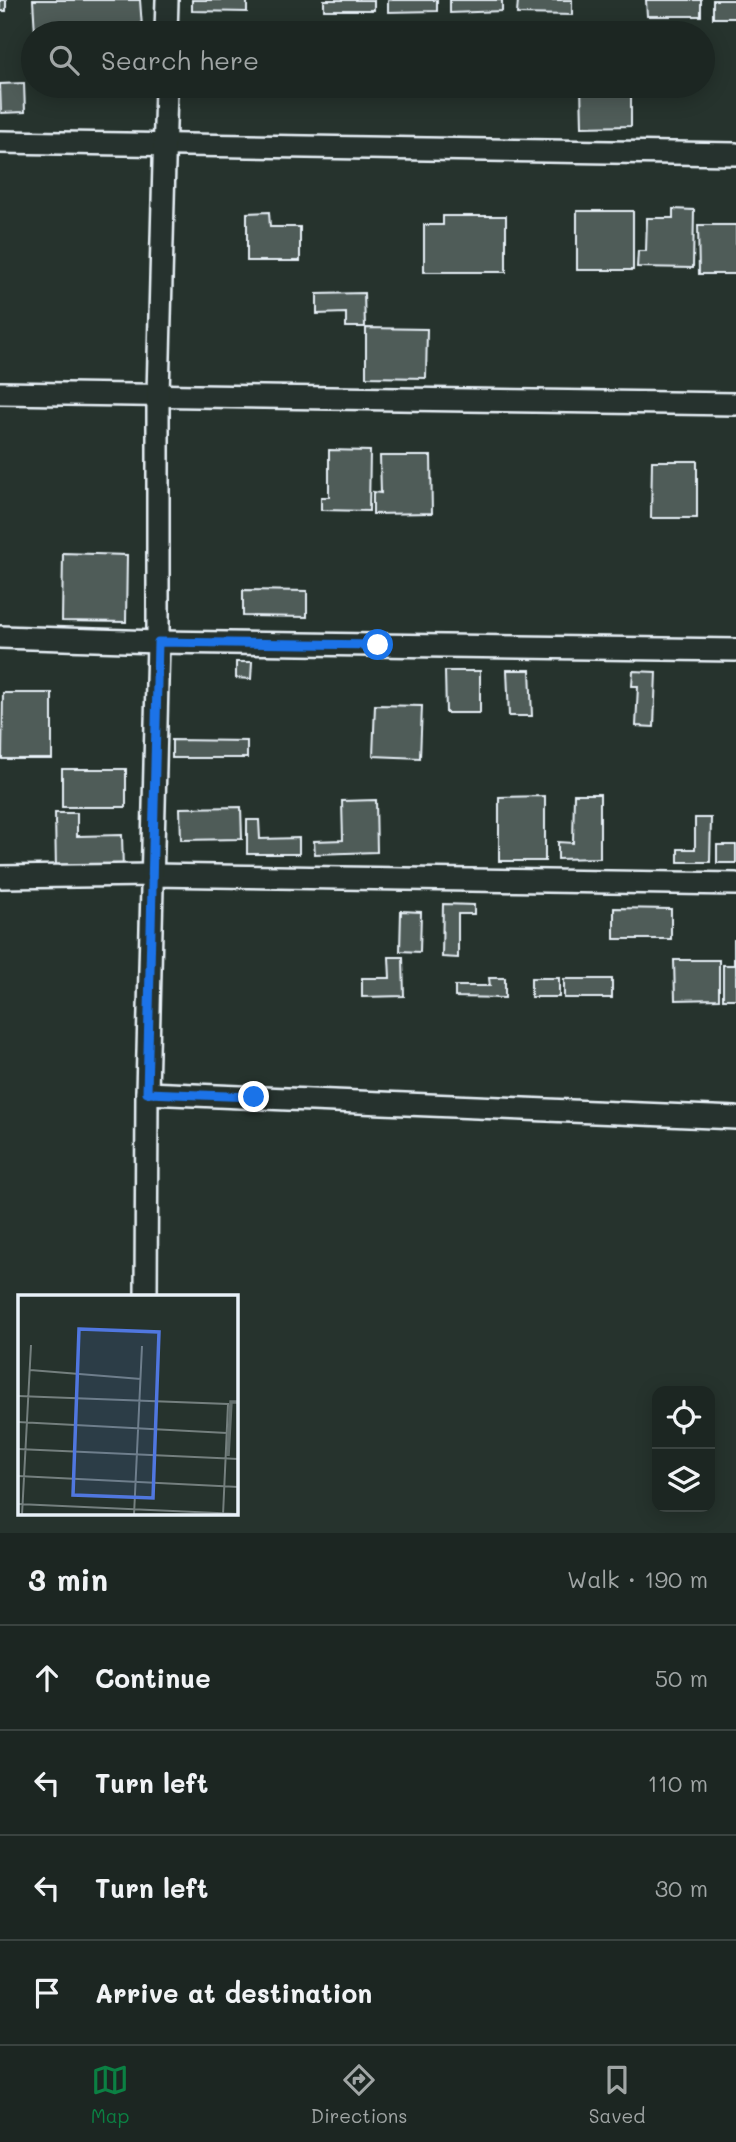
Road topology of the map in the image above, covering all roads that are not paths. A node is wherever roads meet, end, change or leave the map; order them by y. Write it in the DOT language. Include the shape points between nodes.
graph roads {
  1 [pos="167,0"];
  2 [pos="166,21"];
  3 [pos="166,98"];
  4 [pos="0,142"];
  5 [pos="166,145"];
  6 [pos="736,154"];
  7 [pos="0,393"];
  8 [pos="158,395"];
  9 [pos="736,404"];
  10 [pos="0,637"];
  11 [pos="158,642"];
  12 [pos="736,650"];
  13 [pos="152,875"];
  14 [pos="0,877"];
  15 [pos="736,884"];
  16 [pos="147,1093"];
  17 [pos="736,1118"];
  18 [pos="146,1295"];
  1 -- 2 [label="street"];
  3 -- 5 [label="street"];
  4 -- 5 [label="street"];
  5 -- 6 [label="street"];
  5 -- 8 [label="street"];
  7 -- 8 [label="street"];
  8 -- 9 [label="street"];
  8 -- 11 [label="street"];
  10 -- 11 [label="street"];
  11 -- 12 [label="street"];
  11 -- 13 [label="street"];
  13 -- 14 [label="street"];
  13 -- 15 [label="street"];
  13 -- 16 [label="street"];
  16 -- 17 [label="street"];
  16 -- 18 [label="street"];
}
